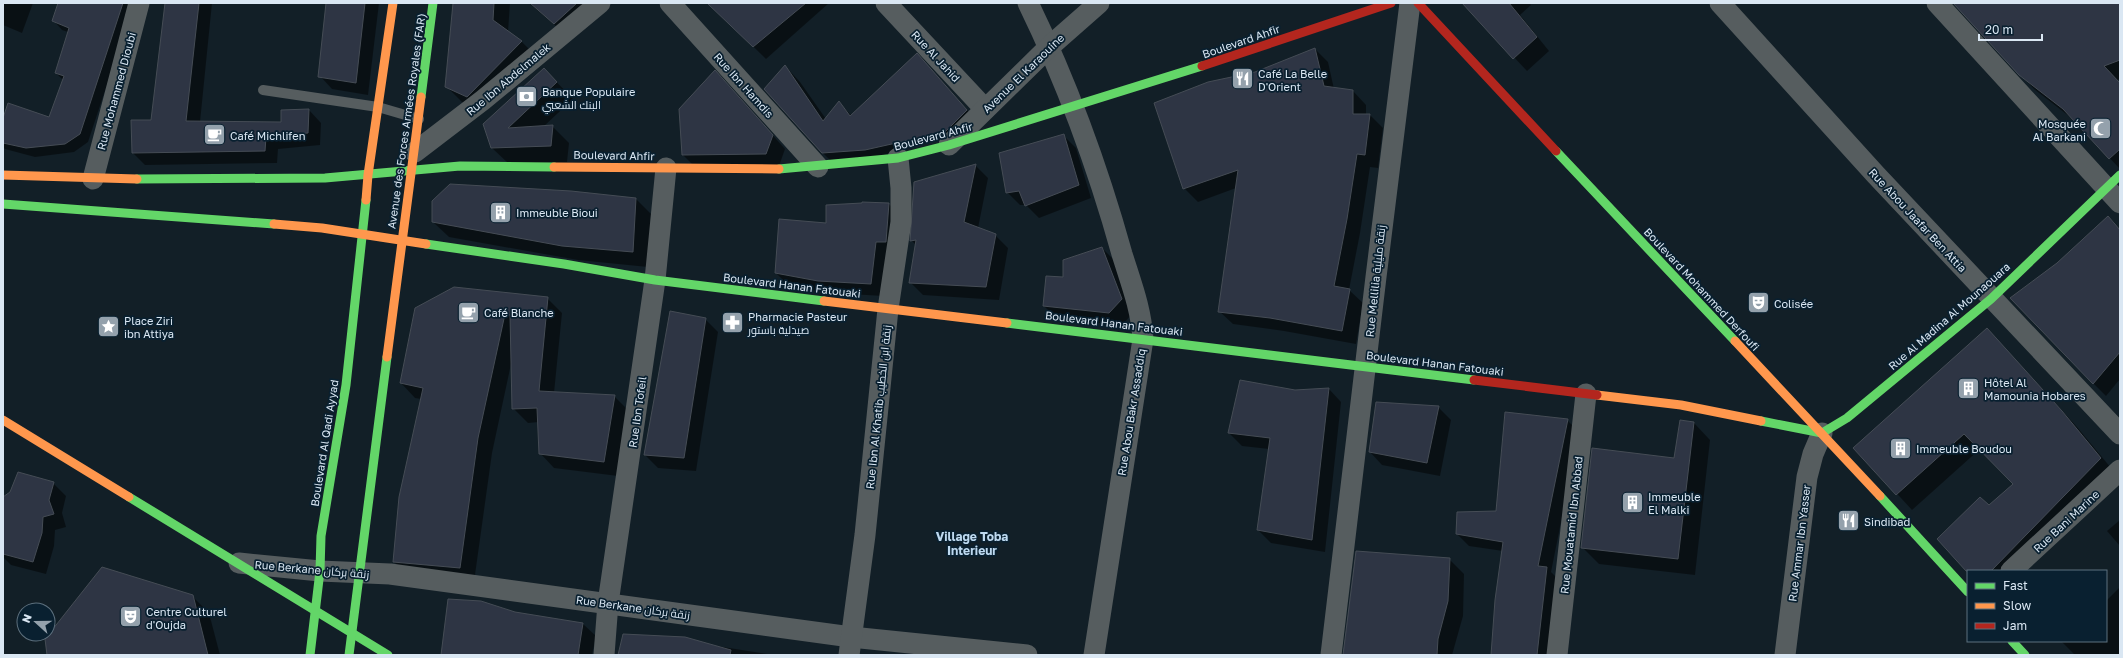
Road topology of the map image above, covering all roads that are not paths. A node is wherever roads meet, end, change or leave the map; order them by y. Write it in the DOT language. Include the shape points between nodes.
graph roads {
  1 [pos="139,3"];
  2 [pos="393,3"];
  3 [pos="433,3"];
  4 [pos="600,3"];
  5 [pos="670,3"];
  6 [pos="886,3"];
  7 [pos="1028,3"];
  8 [pos="1099,3"];
  9 [pos="1391,3"];
  10 [pos="1410,3"];
  11 [pos="1418,3"];
  12 [pos="1720,3"];
  13 [pos="1937,3"];
  14 [pos="1050,47"];
  15 [pos="263,90"];
  16 [pos="1072,106"];
  17 [pos="378,107"];
  18 [pos="985,109"];
  19 [pos="419,119"];
  20 [pos="949,145"];
  21 [pos="898,158"];
  22 [pos="414,161"];
  23 [pos="818,167"];
  24 [pos="666,168"];
  25 [pos="3,175"];
  26 [pos="368,175"];
  27 [pos="93,179"];
  28 [pos="2113,182"];
  29 [pos="2120,203"];
  30 [pos="3,204"];
  31 [pos="364,234"];
  32 [pos="402,241"];
  33 [pos="655,280"];
  34 [pos="1991,299"];
  35 [pos="888,309"];
  36 [pos="1143,339"];
  37 [pos="1366,367"];
  38 [pos="1586,394"];
  39 [pos="3,420"];
  40 [pos="1822,433"];
  41 [pos="2120,434"];
  42 [pos="2120,470"];
  43 [pos="239,563"];
  44 [pos="2012,570"];
  45 [pos="320,571"];
  46 [pos="360,574"];
  47 [pos="1967,591"];
  48 [pos="608,603"];
  49 [pos="314,611"];
  50 [pos="351,633"];
  51 [pos="2013,642"];
  52 [pos="850,646"];
  53 [pos="310,655"];
  54 [pos="349,655"];
  55 [pos="388,655"];
  56 [pos="604,655"];
  57 [pos="1027,655"];
  58 [pos="1094,655"];
  59 [pos="1330,655"];
  60 [pos="1557,655"];
  61 [pos="1785,655"];
  62 [pos="2025,655"];
  1 -- 27 [label="street, Rue Mohammed Dioubi"];
  2 -- 17 [label="street"];
  3 -- 19 [label="street, Avenue des Forces Armées Royales (FAR)"];
  4 -- 22 [label="street, Rue Ibn Abdelmalek"];
  5 -- 23 [label="street, Rue Ibn Hamdis"];
  6 -- 18 [label="street, Rue Al Jahid"];
  7 -- 14 [label="street, Rue Abou Bakr Assaddiq"];
  8 -- 14 [label="street, Avenue El Karaouine"];
  9 -- 16 [label="street, Boulevard Ahfir"];
  10 -- 37 [label="street, Rue Mellilia زنقة مليلية"];
  11 -- 40 [label="street, Boulevard Mohammed Derfoufi"];
  12 -- 34 [label="street, Rue Abou Jaafar Ben Attia"];
  13 -- 28 [label="street"];
  14 -- 16 [label="street, Rue Abou Bakr Assaddiq"];
  14 -- 18 [label="street, Avenue El Karaouine"];
  15 -- 17 [label="lane"];
  16 -- 20 [label="street, Boulevard Ahfir"];
  16 -- 36 [label="street, Rue Abou Bakr Assaddiq" via="1111,215 1141,316"];
  17 -- 19 [label="lane"];
  17 -- 26 [label="street"];
  18 -- 20 [label="street, Avenue El Karaouine"];
  19 -- 22 [label="street, Avenue des Forces Armées Royales (FAR)"];
  20 -- 21 [label="street, Boulevard Ahfir"];
  21 -- 23 [label="street, Boulevard Ahfir"];
  21 -- 35 [label="street, Rue Ibn Al Khatib زنقة ابن الخطيب" via="901,222"];
  22 -- 24 [label="street, Boulevard Ahfir"];
  22 -- 26 [label="street, Boulevard Ahfir"];
  22 -- 32 [label="street, Avenue des Forces Armées Royales (FAR)"];
  23 -- 24 [label="street, Boulevard Ahfir" via="772,170"];
  24 -- 33 [label="street, Rue Ibn Tofeil"];
  25 -- 27 [label="street, Boulevard Ahfir"];
  26 -- 27 [label="street, Boulevard Ahfir" via="325,178"];
  26 -- 31 [label="street"];
  28 -- 29 [label="street"];
  28 -- 34 [label="street, Rue Al Madina Al Mounaouara"];
  30 -- 31 [label="street, Boulevard Hanan Fatouaki" via="180,216"];
  31 -- 32 [label="street, Boulevard Hanan Fatouaki"];
  31 -- 45 [label="street, Boulevard Al Qadi Ayyad" via="346,385 321,536"];
  32 -- 33 [label="street, Boulevard Hanan Fatouaki"];
  32 -- 46 [label="street"];
  33 -- 35 [label="street, Boulevard Hanan Fatouaki"];
  33 -- 48 [label="street, Rue Ibn Tofeil"];
  34 -- 40 [label="street, Rue Al Madina Al Mounaouara" via="1847,418"];
  34 -- 41 [label="street, Rue Abou Jaafar Ben Attia"];
  35 -- 36 [label="street, Boulevard Hanan Fatouaki"];
  35 -- 52 [label="street, Rue Ibn Al Khatib زنقة ابن الخطيب"];
  36 -- 37 [label="street, Boulevard Hanan Fatouaki"];
  36 -- 58 [label="street, Rue Abou Bakr Assaddiq"];
  37 -- 38 [label="street, Boulevard Hanan Fatouaki"];
  37 -- 59 [label="street, Rue Mellilia زنقة مليلية"];
  38 -- 40 [label="street, Boulevard Hanan Fatouaki" via="1681,405"];
  38 -- 60 [label="street, Rue Mouatamid Ibn Abbad"];
  39 -- 43 [label="street"];
  40 -- 47 [label="street, Boulevard Mohammed Derfoufi"];
  40 -- 61 [label="street, Rue Ammar Ibn Yasser" via="1807,477"];
  42 -- 44 [label="street, Rue Bani Marine"];
  43 -- 45 [label="street, Rue Berkane زنقة بركان"];
  43 -- 49 [label="street"];
  45 -- 46 [label="street, Rue Berkane زنقة بركان"];
  45 -- 49 [label="street, Boulevard Al Qadi Ayyad"];
  46 -- 48 [label="street, Rue Berkane زنقة بركان" via="390,574"];
  46 -- 50 [label="street"];
  48 -- 52 [label="street, Rue Berkane زنقة بركان"];
  48 -- 56 [label="street, Rue Ibn Tofeil"];
  49 -- 50 [label="street"];
  49 -- 53 [label="street, Boulevard Al Qadi Ayyad"];
  50 -- 54 [label="street"];
  50 -- 55 [label="street"];
  51 -- 62 [label="street"];
  52 -- 57 [label="street, Rue Berkane زنقة بركان"];
}
